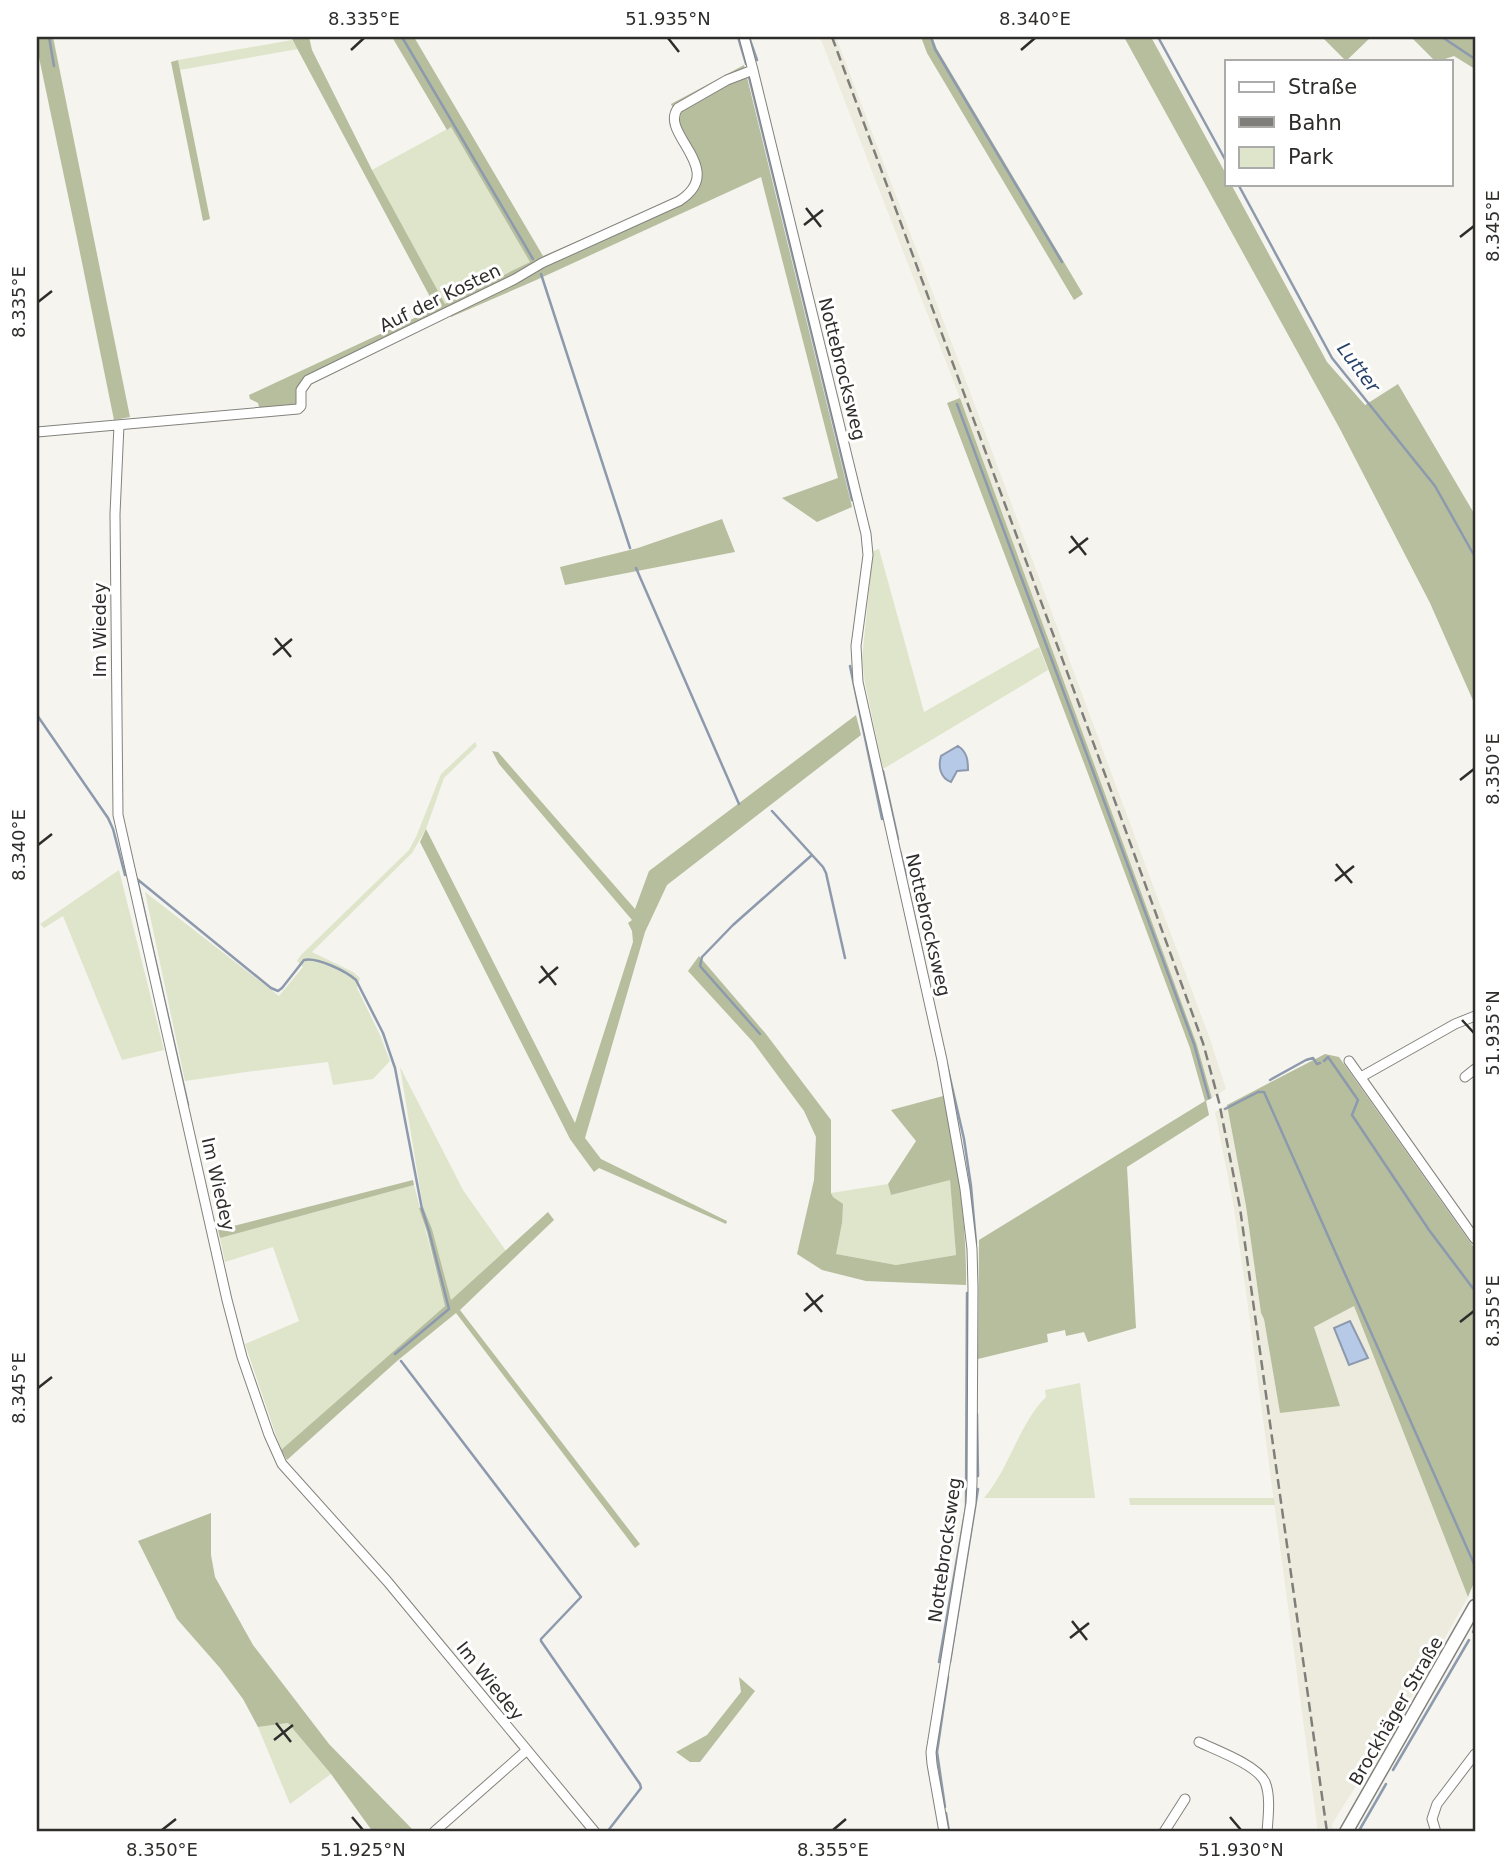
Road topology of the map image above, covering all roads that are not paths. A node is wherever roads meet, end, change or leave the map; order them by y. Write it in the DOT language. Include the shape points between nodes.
graph roads {
  1 [pos="744,37"];
  2 [pos="754,70"];
  3 [pos="119,425"];
  4 [pos="37,432"];
  5 [pos="1475,1016"];
  6 [pos="1349,1061"];
  7 [pos="1475,1069"];
  8 [pos="1361,1077"];
  9 [pos="1465,1077"];
  10 [pos="1475,1239"];
  11 [pos="1475,1606"];
  12 [pos="1199,1742"];
  13 [pos="527,1750"];
  14 [pos="1475,1754"];
  15 [pos="1185,1799"];
  16 [pos="434,1832"];
  17 [pos="595,1832"];
  18 [pos="944,1832"];
  19 [pos="1164,1832"];
  20 [pos="1267,1832"];
  21 [pos="1346,1832"];
  22 [pos="1436,1832"];
  1 -- 2 [label="street, Nottebrocksweg"];
  2 -- 3 [label="street, Auf der Kosten" via="727,80 675,112 676,126 698,176 695,187 679,201 542,263 308,380 298,409"];
  2 -- 18 [label="street, Nottebrocksweg" via="866,534 868,555 856,646 858,682 942,1060 967,1201 973,1288 972,1493 931,1752"];
  3 -- 4 [label="street, Auf der Kosten"];
  3 -- 13 [label="street, Im Wiedey" via="115,514 118,815 242,1357 282,1464 387,1581"];
  5 -- 8 [label="street"];
  6 -- 8 [label="street"];
  7 -- 9 [label="street"];
  8 -- 10 [label="street"];
  11 -- 21 [label="main road, Brockhäger Straße"];
  12 -- 20 [label="street" via="1262,1777 1268,1791"];
  13 -- 16 [label="street"];
  13 -- 17 [label="street, Im Wiedey"];
  14 -- 22 [label="street" via="1437,1804 1432,1819"];
  15 -- 19 [label="street"];
}
